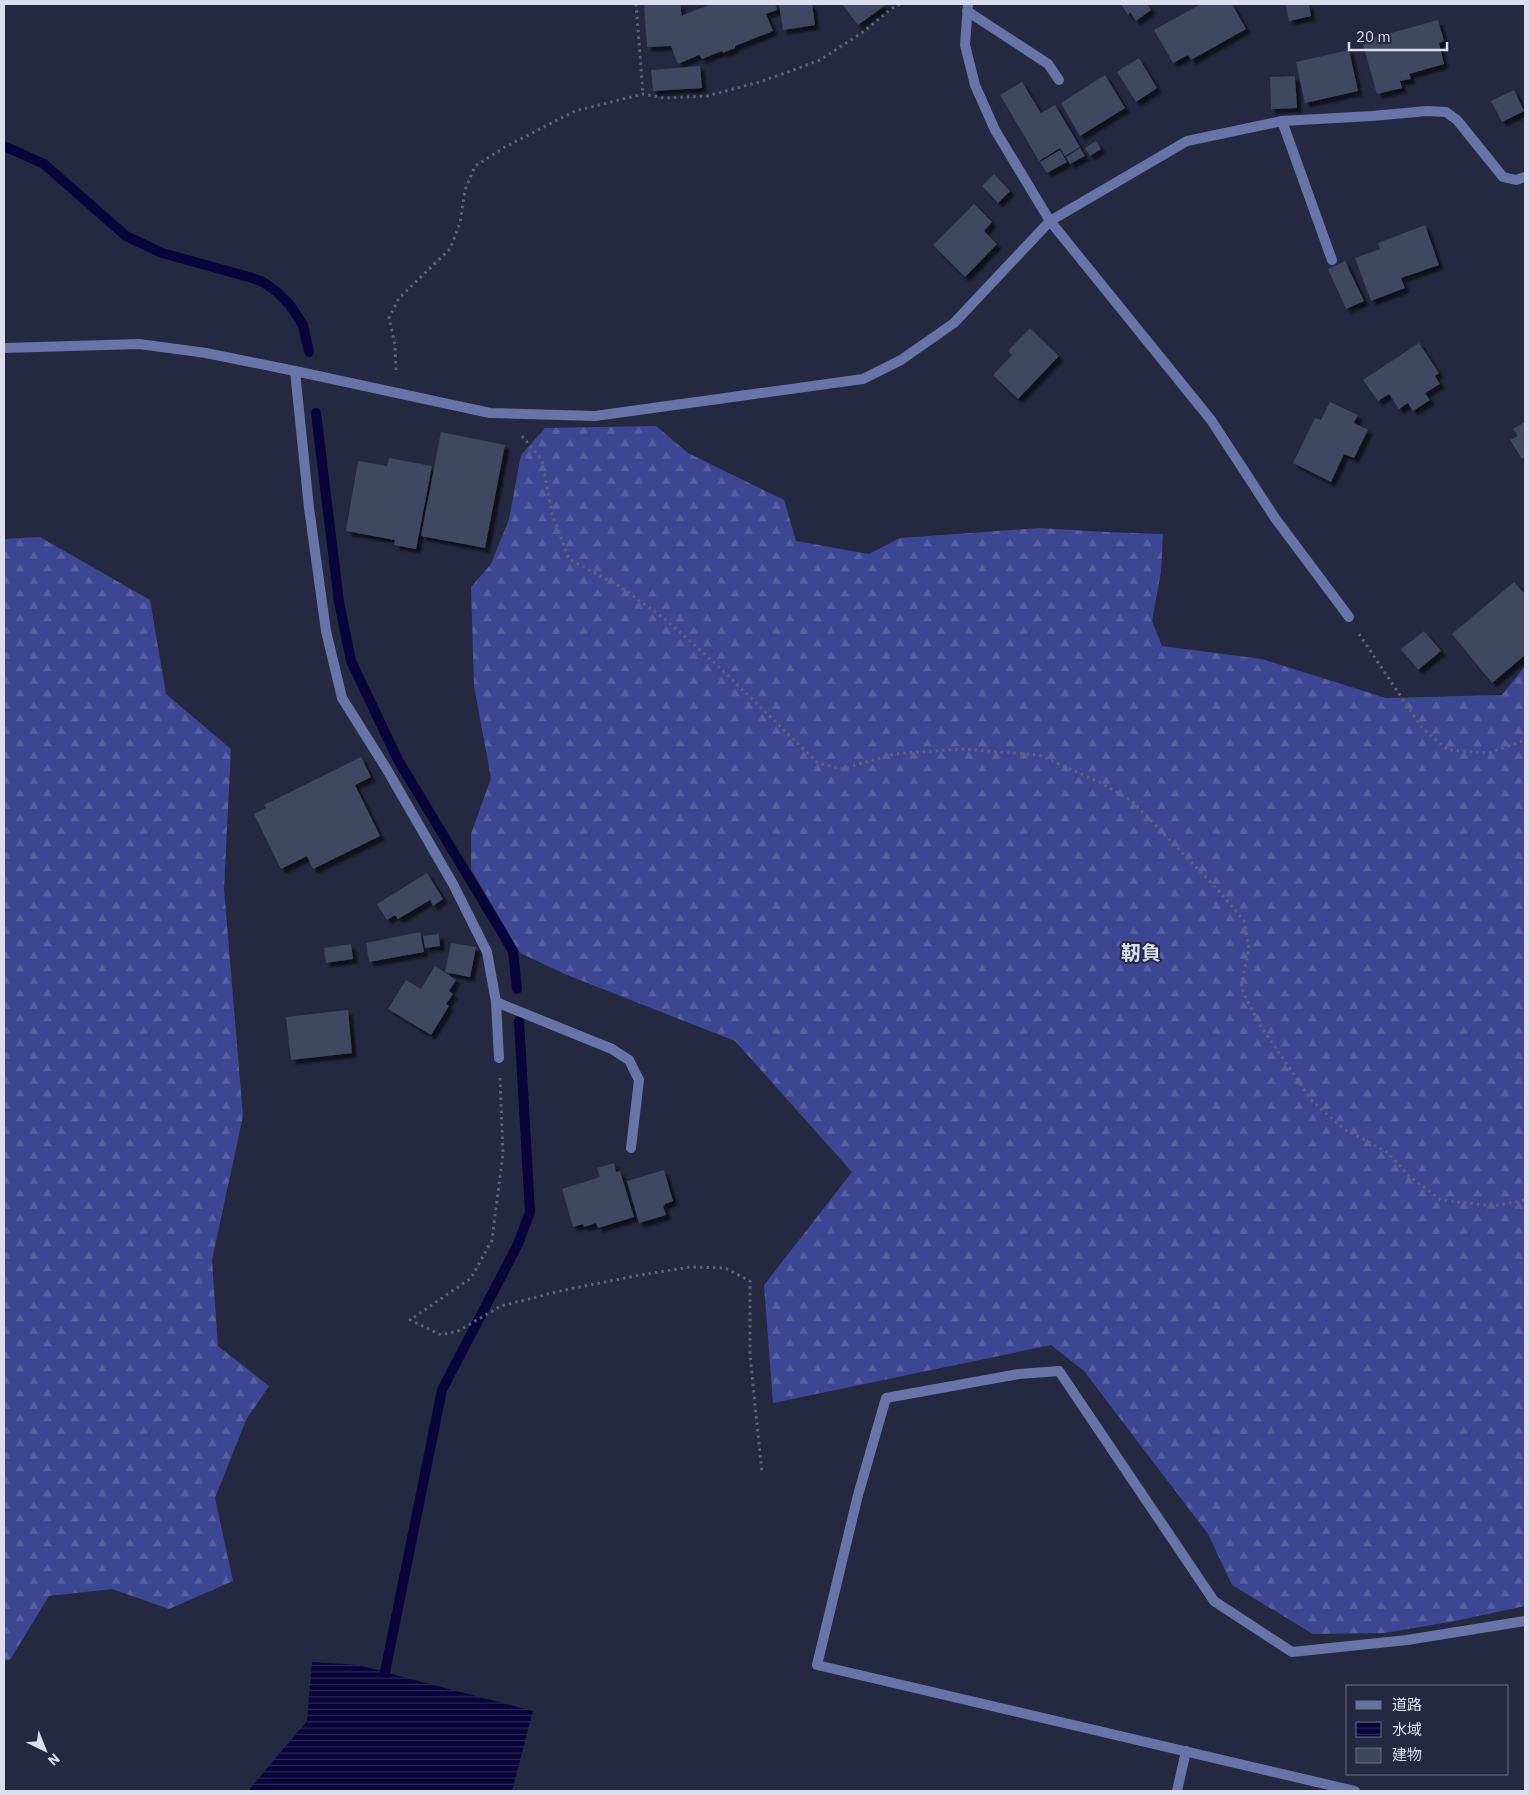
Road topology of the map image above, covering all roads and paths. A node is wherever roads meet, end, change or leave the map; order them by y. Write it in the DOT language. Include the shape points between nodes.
graph roads {
  1 [pos="636,4"];
  2 [pos="900,4"];
  3 [pos="967,8"];
  4 [pos="1059,80"];
  5 [pos="643,94"];
  6 [pos="1282,121"];
  7 [pos="1525,177"];
  8 [pos="1050,222"];
  9 [pos="1332,260"];
  10 [pos="4,348"];
  11 [pos="295,370"];
  12 [pos="396,394"];
  13 [pos="502,413"];
  14 [pos="1348,617"];
  15 [pos="1525,740"];
  16 [pos="496,1002"];
  17 [pos="499,1058"];
  18 [pos="631,1148"];
  19 [pos="1525,1200"];
  20 [pos="762,1473"];
  21 [pos="1525,1621"];
  22 [pos="1186,1751"];
  23 [pos="1177,1791"];
  24 [pos="1355,1791"];
  1 -- 5 [label="path"];
  2 -- 5 [label="path" via="820,60 763,80 707,96 664,98"];
  3 -- 4 [label="street" via="1048,64"];
  3 -- 8 [label="street" via="965,45 975,85 995,130"];
  5 -- 12 [label="path" via="576,110 504,147 475,166 465,190 460,223 450,249 399,298 389,318 395,345"];
  6 -- 7 [label="street" via="1446,112 1457,120 1503,177 1516,180"];
  6 -- 8 [label="street" via="1187,141"];
  6 -- 9 [label="street"];
  8 -- 13 [label="street" via="954,323 901,360 863,379 596,416"];
  8 -- 14 [label="street" via="1211,420 1275,518"];
  10 -- 11 [label="street" via="139,344"];
  11 -- 12 [label="street"];
  11 -- 16 [label="street" via="326,631 342,698 453,884 487,952"];
  12 -- 13 [label="street"];
  13 -- 19 [label="path" via="542,460 552,514 569,559 619,586 665,619 818,763 842,769 894,754 963,749 1039,755 1102,783 1132,801 1244,921 1249,948 1241,986 1258,1022 1312,1100 1344,1129 1387,1152 1409,1176 1441,1200 1494,1206"];
  14 -- 15 [label="path" via="1422,728 1448,750 1489,753"];
  16 -- 17 [label="street"];
  16 -- 18 [label="street" via="612,1049 630,1060 639,1080"];
  17 -- 20 [label="path" via="503,1154 492,1240 471,1278 410,1320 441,1335 458,1331 500,1306 564,1290 690,1267 725,1268 750,1281 750,1355"];
  21 -- 22 [label="street" via="1406,1640 1292,1652 1214,1601 1059,1371 1019,1374 886,1398 858,1495 817,1665"];
  22 -- 23 [label="street"];
  22 -- 24 [label="street"];
}
